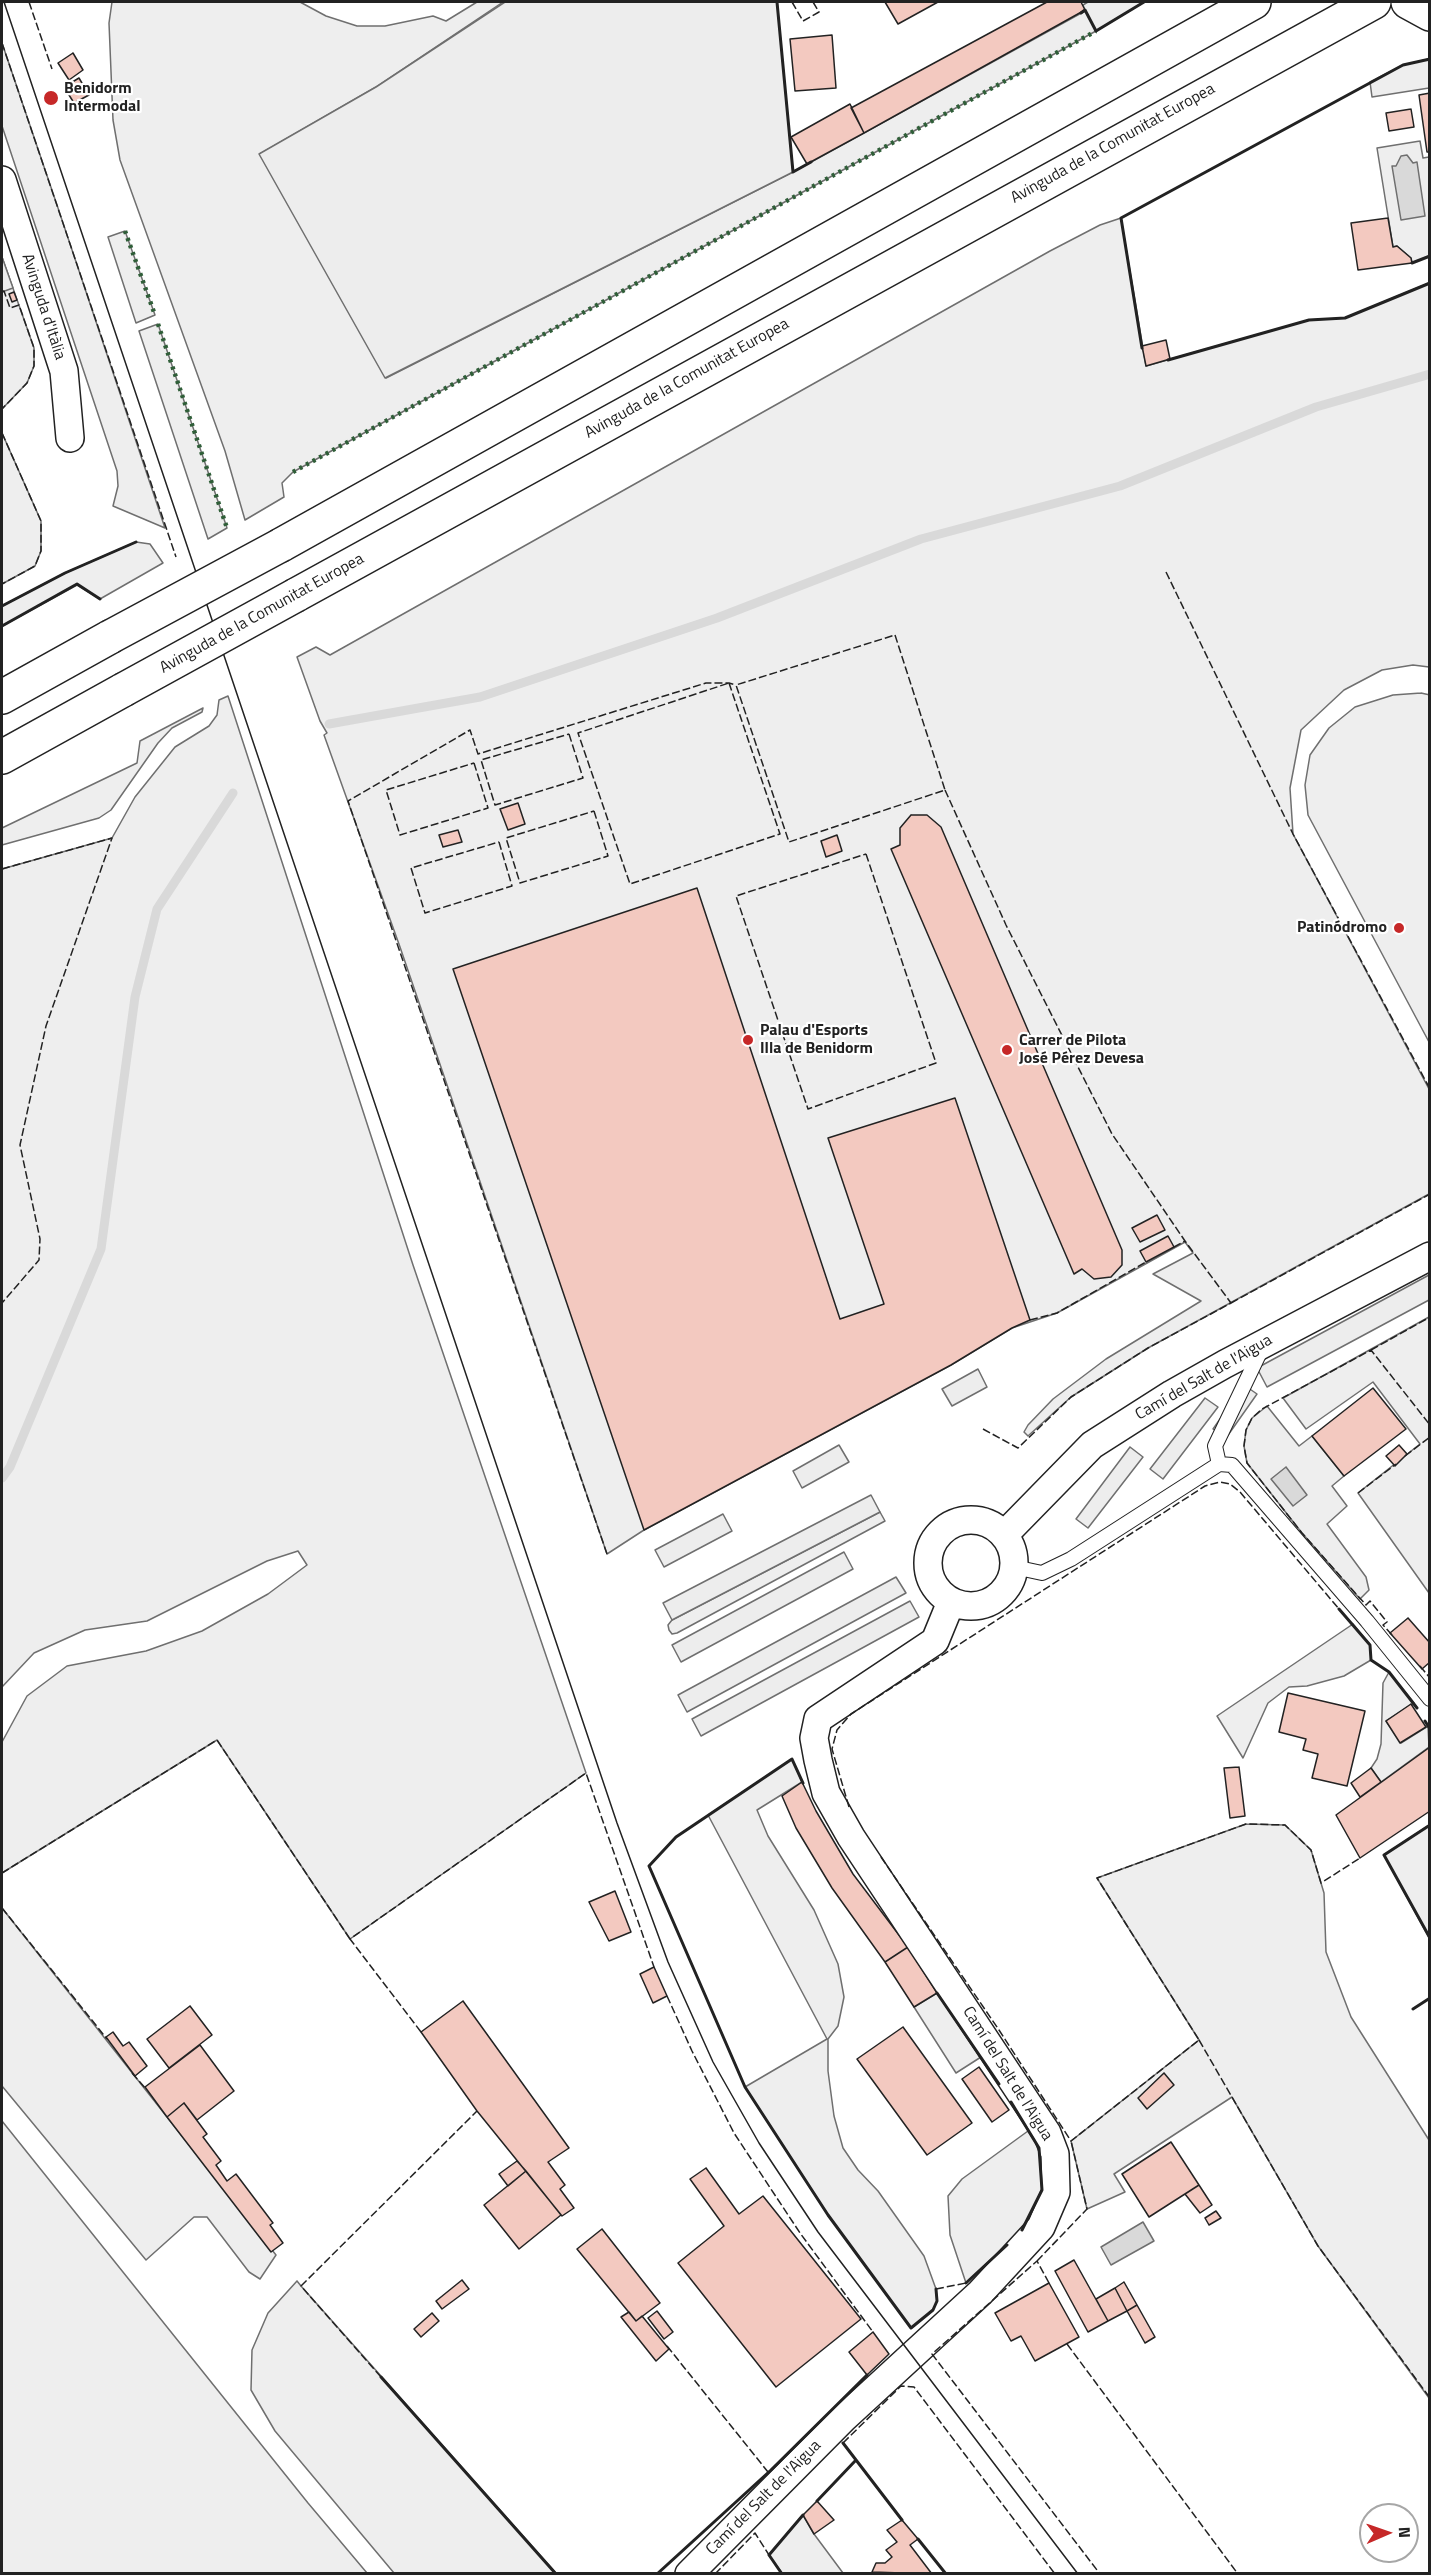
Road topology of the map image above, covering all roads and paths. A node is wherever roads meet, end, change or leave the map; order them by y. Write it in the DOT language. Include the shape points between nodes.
graph roads {
  1 [pos="1254,2"];
  2 [pos="1374,2"];
  3 [pos="1408,2"];
  4 [pos="1430,14"];
  5 [pos="2,180"];
  6 [pos="70,438"];
  7 [pos="2,697"];
  8 [pos="2,757"];
  9 [pos="1430,1256"];
  10 [pos="1266,1342"];
  11 [pos="1219,1464"];
  12 [pos="1004,1534"];
  13 [pos="1014,1567"];
  14 [pos="951,1602"];
  15 [pos="1430,1699"];
  16 [pos="689,2574"];
  1 -- 7 [label="main road, bridge"];
  2 -- 8 [label="main road, Avinguda de la Comunitat Europea, bridge"];
  3 -- 4 [label="main road"];
  5 -- 6 [label="street, Avinguda d'Itàlia" via="64,371"];
  9 -- 10 [label="street, Camí del Salt de l'Aigua"];
  10 -- 11 [label="lane" via="1215,1446"];
  10 -- 12 [label="street, Camí del Salt de l'Aigua" via="1172,1394 1092,1445"];
  11 -- 13 [label="lane" via="1071,1559 1042,1573"];
  11 -- 15 [label="lane" via="1232,1465 1246,1478"];
  12 -- 13 [label="street" via="1011,1544"];
  12 -- 14 [label="street" via="991,1524 974,1519 944,1528 934,1539 927,1567 939,1593"];
  13 -- 14 [label="street" via="1011,1581 992,1601 978,1606"];
  14 -- 16 [label="street, Camí del Salt de l'Aigua" via="935,1641 818,1719 814,1738 826,1793 851,1837 1047,2133 1055,2154 1056,2192 1041,2227 980,2293 844,2418"];
}
